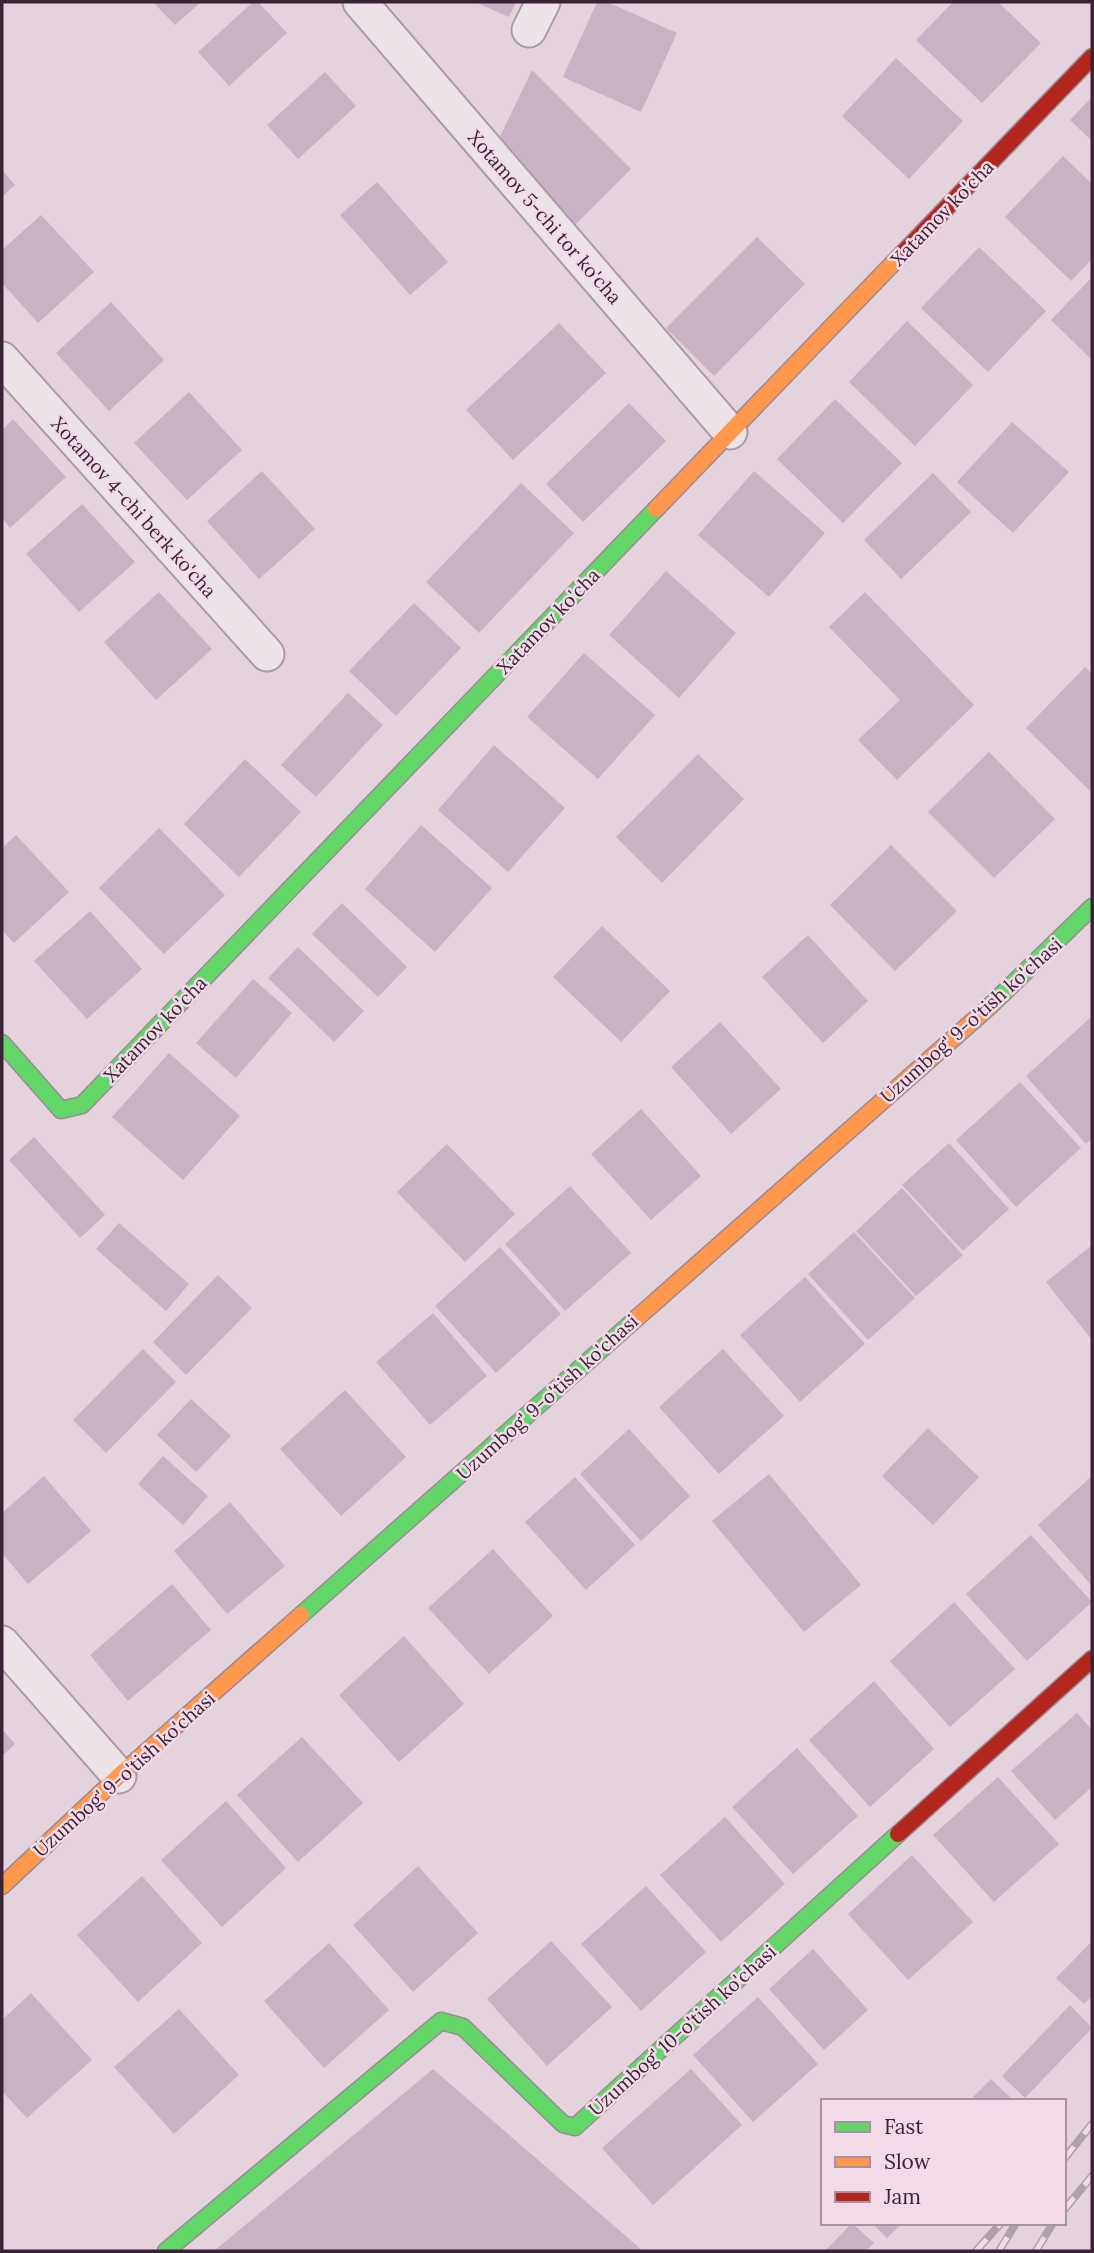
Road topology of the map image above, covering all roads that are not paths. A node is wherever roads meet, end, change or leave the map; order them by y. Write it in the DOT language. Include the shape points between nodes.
graph roads {
  1 [pos="360,2"];
  2 [pos="1092,57"];
  3 [pos="2,359"];
  4 [pos="730,432"];
  5 [pos="267,654"];
  6 [pos="1092,907"];
  7 [pos="2,1043"];
  8 [pos="2,1643"];
  9 [pos="1092,1659"];
  10 [pos="119,1776"];
  11 [pos="2,1886"];
  12 [pos="166,2251"];
  1 -- 4 [label="street, Xotamov 5-chi tor ko'cha"];
  2 -- 4 [label="street, Xatamov ko'cha"];
  3 -- 5 [label="street, Xotamov 4-chi berk ko'cha"];
  4 -- 7 [label="street, Xatamov ko'cha" via="82,1104 61,1110"];
  6 -- 10 [label="street, Uzumbog' 9-o'tish ko'chasi" via="1011,987"];
  8 -- 10 [label="street"];
  9 -- 12 [label="street, Uzumbog' 10-o'tish ko'chasi" via="575,2127 563,2124 463,2027 441,2021"];
  10 -- 11 [label="street, Uzumbog' 9-o'tish ko'chasi"];
}
